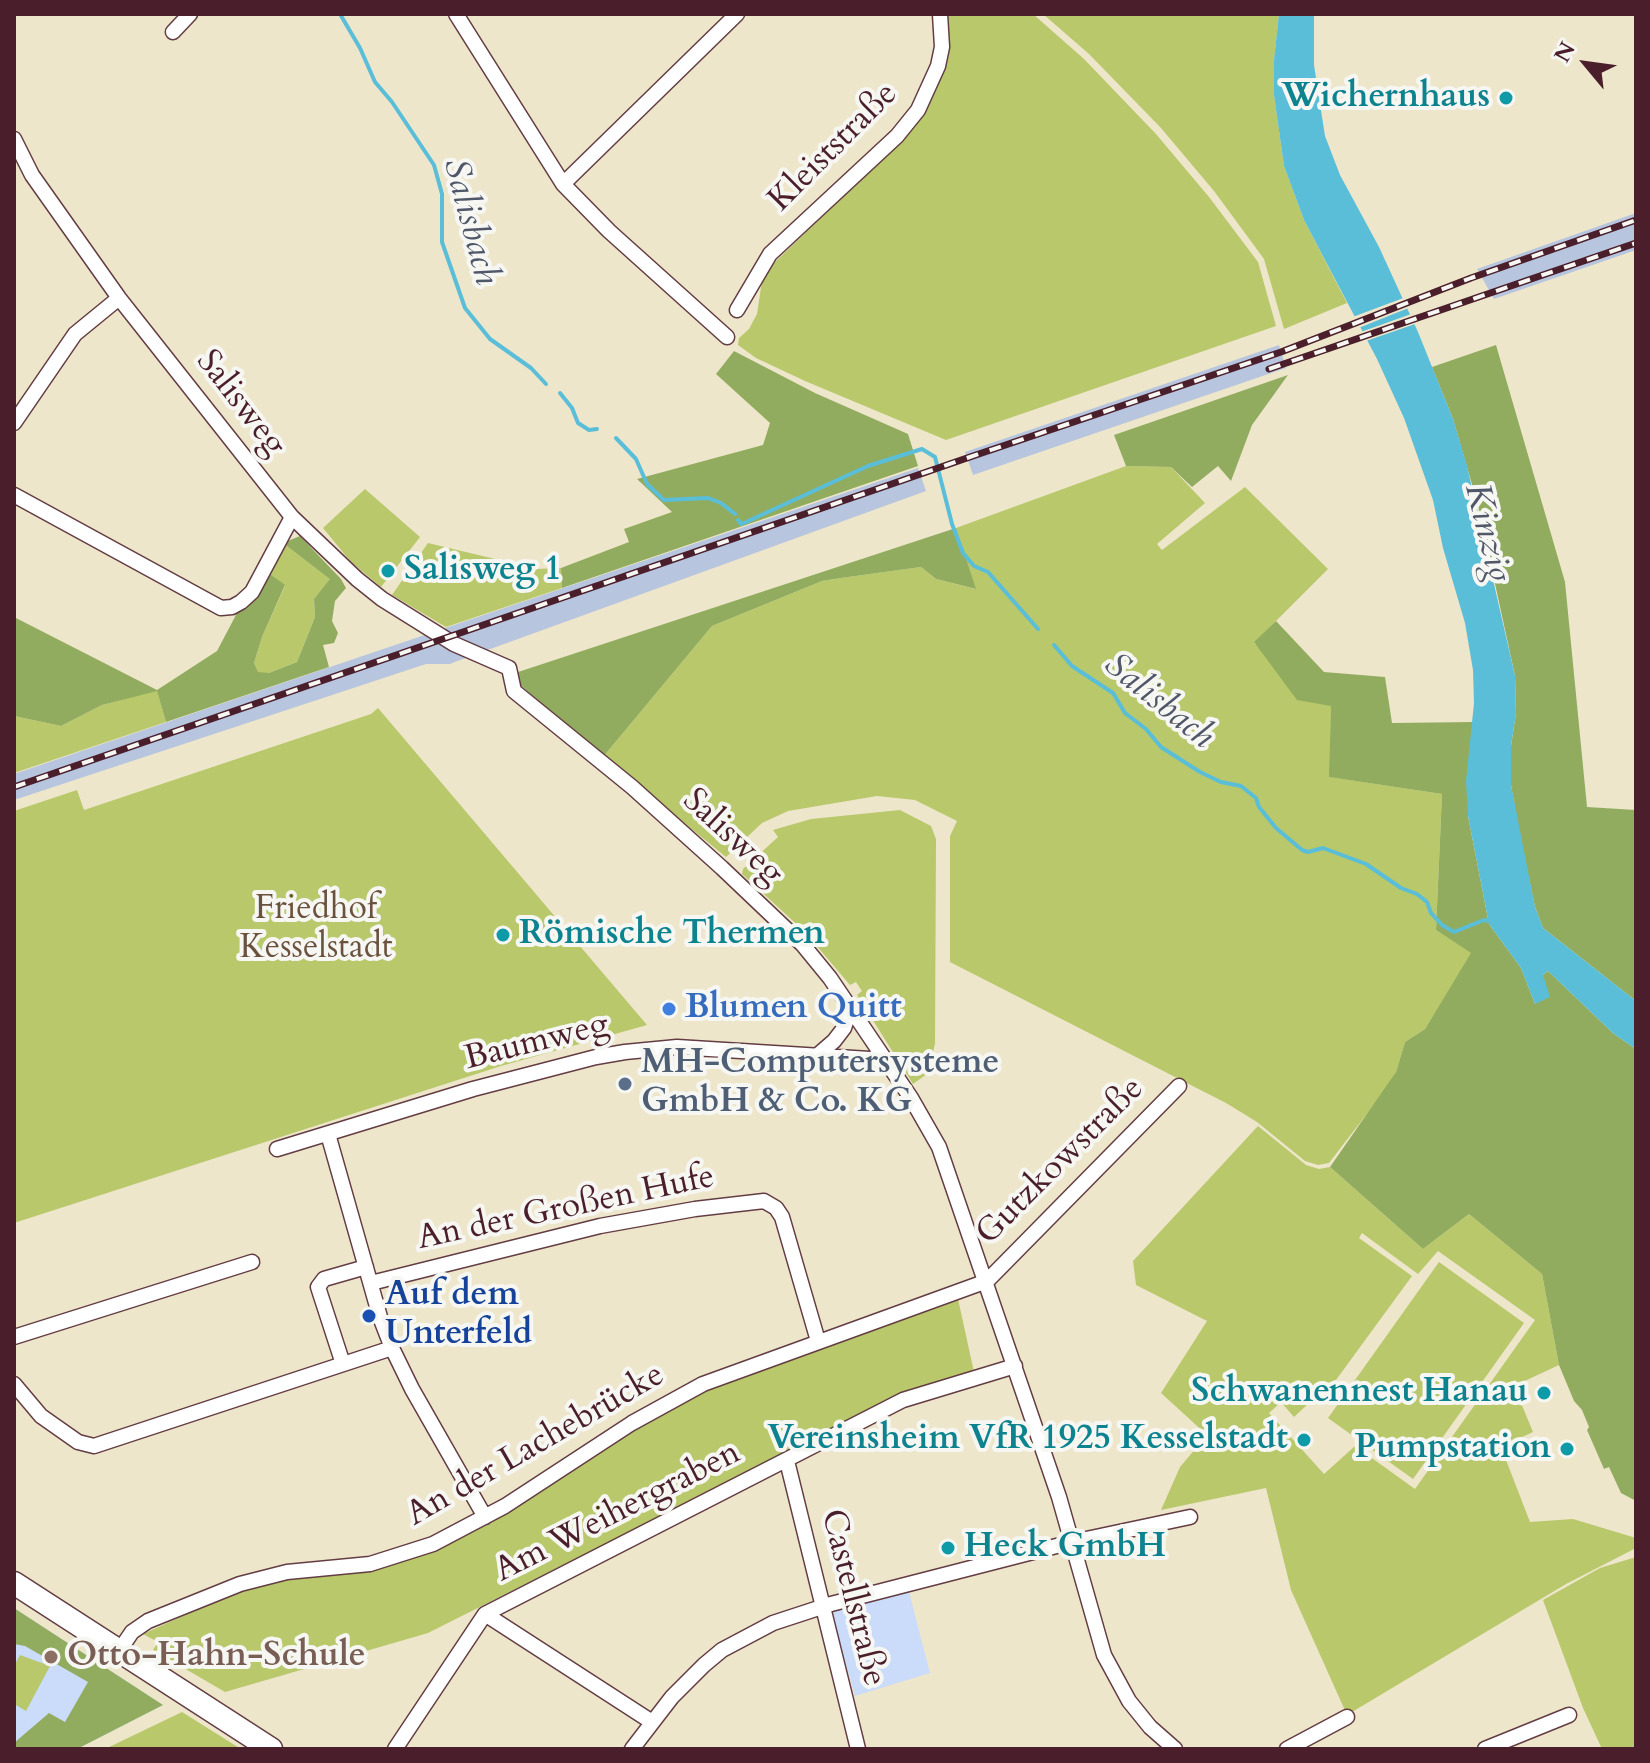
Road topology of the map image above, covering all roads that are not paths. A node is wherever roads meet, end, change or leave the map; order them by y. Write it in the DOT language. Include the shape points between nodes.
graph roads {
  1 [pos="190,14"];
  2 [pos="456,14"];
  3 [pos="940,14"];
  4 [pos="728,17"];
  5 [pos="173,32"];
  6 [pos="14,139"];
  7 [pos="563,184"];
  8 [pos="119,298"];
  9 [pos="737,310"];
  10 [pos="727,337"];
  11 [pos="14,423"];
  12 [pos="14,495"];
  13 [pos="292,517"];
  14 [pos="845,999"];
  15 [pos="819,1054"];
  16 [pos="886,1060"];
  17 [pos="1179,1086"];
  18 [pos="328,1134"];
  19 [pos="277,1149"];
  20 [pos="252,1262"];
  21 [pos="366,1267"];
  22 [pos="987,1281"];
  23 [pos="371,1283"];
  24 [pos="14,1337"];
  25 [pos="818,1341"];
  26 [pos="392,1348"];
  27 [pos="343,1364"];
  28 [pos="1015,1366"];
  29 [pos="14,1384"];
  30 [pos="787,1461"];
  31 [pos="485,1517"];
  32 [pos="1190,1517"];
  33 [pos="1072,1542"];
  34 [pos="14,1583"];
  35 [pos="824,1606"];
  36 [pos="485,1614"];
  37 [pos="119,1651"];
  38 [pos="1569,1715"];
  39 [pos="1347,1717"];
  40 [pos="652,1722"];
  41 [pos="271,1749"];
  42 [pos="395,1749"];
  43 [pos="632,1749"];
  44 [pos="858,1749"];
  45 [pos="1175,1749"];
  46 [pos="1287,1749"];
  47 [pos="1485,1749"];
  1 -- 5 [label="street"];
  2 -- 7 [label="street"];
  3 -- 9 [label="street, Kleiststraße" via="938,66 918,110 770,254"];
  4 -- 7 [label="street"];
  6 -- 8 [label="street, Salisweg" via="32,175"];
  7 -- 10 [label="street"];
  8 -- 11 [label="street" via="75,334"];
  8 -- 13 [label="street, Salisweg"];
  12 -- 13 [label="street" via="221,608 232,607 252,592"];
  13 -- 14 [label="street, Salisweg" via="382,599 454,644 509,668 514,691 722,868 803,945"];
  14 -- 15 [label="street" via="844,1028"];
  14 -- 16 [label="street, Salisweg"];
  15 -- 16 [label="street, Baumweg"];
  15 -- 18 [label="street, Baumweg" via="677,1047 625,1052 533,1072"];
  16 -- 22 [label="street, Salisweg" via="939,1147"];
  17 -- 22 [label="street, Gutzkowstraße"];
  18 -- 19 [label="street, Baumweg"];
  18 -- 21 [label="street"];
  20 -- 24 [label="street"];
  21 -- 23 [label="street"];
  21 -- 27 [label="street" via="324,1279 318,1287"];
  22 -- 25 [label="street, An der Lachebrücke"];
  22 -- 28 [label="street, Salisweg"];
  23 -- 25 [label="street, An der Großen Hufe" via="600,1226 764,1201 782,1217"];
  23 -- 26 [label="street"];
  25 -- 31 [label="street, An der Lachebrücke" via="669,1402"];
  26 -- 27 [label="street"];
  26 -- 31 [label="street"];
  27 -- 29 [label="street" via="94,1446 51,1424"];
  28 -- 30 [label="street, Am Weihergraben" via="903,1400"];
  28 -- 33 [label="street, Salisweg"];
  30 -- 35 [label="street, Castellstraße"];
  30 -- 36 [label="street, Am Weihergraben"];
  31 -- 37 [label="street, An der Lachebrücke" via="387,1560 287,1572 240,1584 141,1625"];
  32 -- 33 [label="street"];
  33 -- 35 [label="street"];
  33 -- 45 [label="street, Salisweg" via="1114,1677 1144,1720"];
  34 -- 37 [label="street"];
  35 -- 40 [label="street" via="773,1623 722,1650"];
  35 -- 44 [label="street, Castellstraße"];
  36 -- 40 [label="street"];
  36 -- 42 [label="street, Am Weihergraben"];
  37 -- 41 [label="street"];
  38 -- 47 [label="street"];
  39 -- 46 [label="street"];
  40 -- 43 [label="street"];
}
